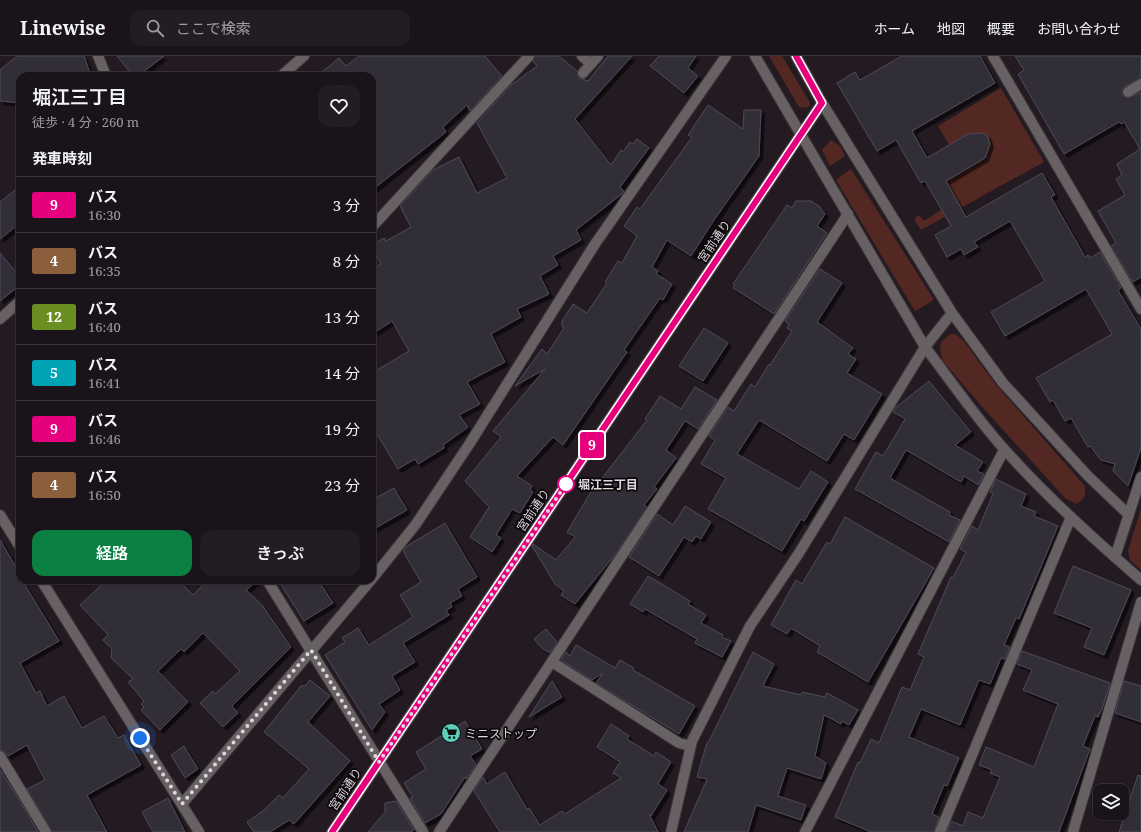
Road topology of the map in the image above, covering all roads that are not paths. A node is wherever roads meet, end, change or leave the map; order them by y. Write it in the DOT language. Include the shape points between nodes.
graph roads {
  1 [pos="98,56"];
  2 [pos="304,56"];
  3 [pos="529,56"];
  4 [pos="582,56"];
  5 [pos="598,56"];
  6 [pos="726,56"];
  7 [pos="755,56"];
  8 [pos="796,56"];
  9 [pos="993,56"];
  10 [pos="591,64"];
  11 [pos="104,72"];
  12 [pos="286,72"];
  13 [pos="583,73"];
  14 [pos="1141,84"];
  15 [pos="1128,92"];
  16 [pos="822,103"];
  17 [pos="802,134"];
  18 [pos="848,214"];
  19 [pos="376,223"];
  20 [pos="16,305"];
  21 [pos="1141,309"];
  22 [pos="952,313"];
  23 [pos="0,319"];
  24 [pos="925,346"];
  25 [pos="1004,450"];
  26 [pos="1141,477"];
  27 [pos="0,515"];
  28 [pos="1129,515"];
  29 [pos="1071,517"];
  30 [pos="16,541"];
  31 [pos="1115,557"];
  32 [pos="376,574"];
  33 [pos="1141,580"];
  34 [pos="44,584"];
  35 [pos="270,584"];
  36 [pos="368,584"];
  37 [pos="1141,602"];
  38 [pos="311,650"];
  39 [pos="552,662"];
  40 [pos="690,746"];
  41 [pos="0,758"];
  42 [pos="379,762"];
  43 [pos="182,804"];
  44 [pos="195,831"];
  45 [pos="46,832"];
  46 [pos="332,832"];
  47 [pos="423,832"];
  48 [pos="439,832"];
  49 [pos="671,832"];
  50 [pos="805,832"];
  51 [pos="940,832"];
  52 [pos="1073,832"];
  1 -- 11 [label="street"];
  2 -- 12 [label="street"];
  3 -- 19 [label="street"];
  4 -- 10 [label="street"];
  5 -- 10 [label="street"];
  6 -- 32 [label="street" via="595,244 416,524"];
  7 -- 17 [label="street"];
  8 -- 16 [label="street"];
  9 -- 21 [label="street"];
  10 -- 13 [label="street"];
  14 -- 15 [label="street"];
  16 -- 17 [label="street, 宮前通り"];
  16 -- 22 [label="street"];
  17 -- 18 [label="street"];
  17 -- 42 [label="street, 宮前通り"];
  18 -- 24 [label="street"];
  18 -- 39 [label="street"];
  20 -- 23 [label="street"];
  22 -- 24 [label="street"];
  22 -- 28 [label="street" via="1003,383 1088,476"];
  24 -- 25 [label="street"];
  24 -- 40 [label="street" via="799,553 750,626"];
  25 -- 29 [label="street"];
  25 -- 50 [label="street"];
  26 -- 28 [label="street"];
  27 -- 30 [label="street"];
  28 -- 31 [label="street"];
  29 -- 31 [label="street"];
  29 -- 51 [label="street"];
  31 -- 33 [label="street"];
  34 -- 43 [label="street"];
  35 -- 38 [label="street"];
  36 -- 38 [label="street"];
  37 -- 52 [label="street"];
  38 -- 42 [label="street"];
  38 -- 43 [label="street"];
  39 -- 40 [label="street" via="679,743"];
  39 -- 48 [label="street"];
  40 -- 49 [label="street"];
  41 -- 45 [label="street"];
  42 -- 46 [label="street, 宮前通り"];
  42 -- 47 [label="street"];
  43 -- 44 [label="street"];
}
